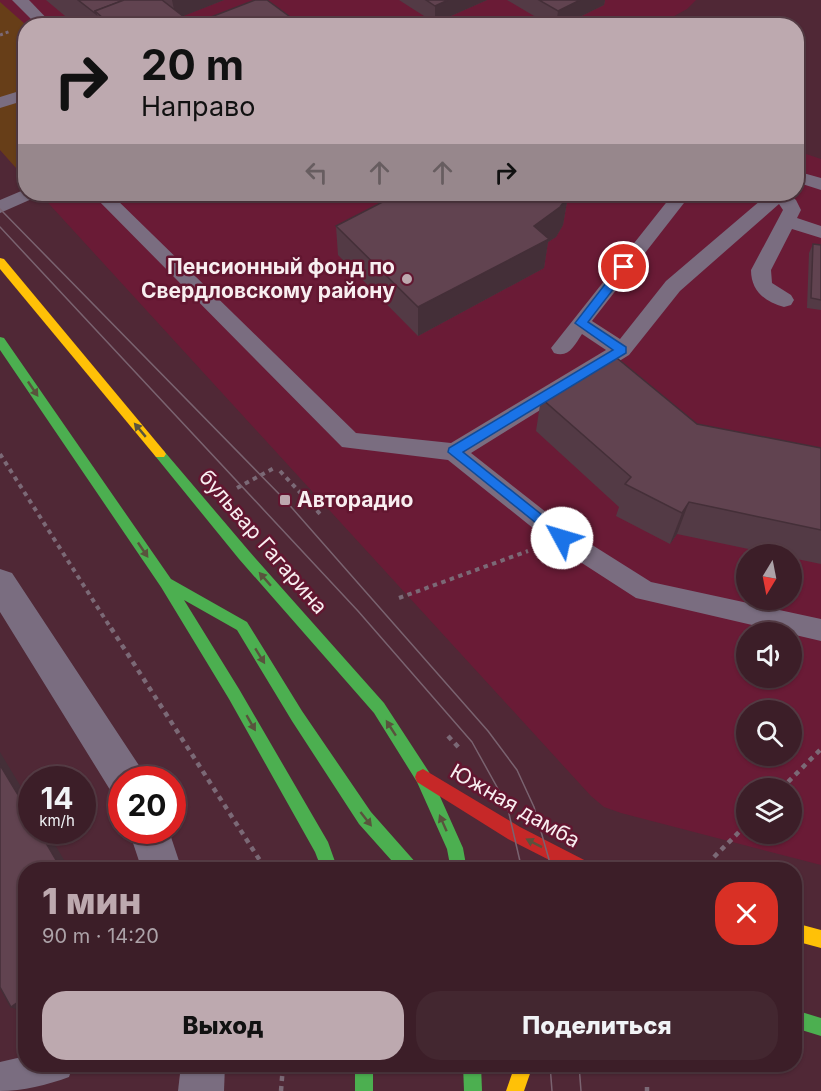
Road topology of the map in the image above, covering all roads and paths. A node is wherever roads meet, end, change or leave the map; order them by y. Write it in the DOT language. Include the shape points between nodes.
graph roads {
  1 [pos="20,0"];
  2 [pos="39,18"];
  3 [pos="18,97"];
  4 [pos="0,104"];
  5 [pos="804,178"];
  6 [pos="821,184"];
  7 [pos="18,199"];
  8 [pos="108,201"];
  9 [pos="676,201"];
  10 [pos="770,201"];
  11 [pos="786,201"];
  12 [pos="0,207"];
  13 [pos="786,221"];
  14 [pos="821,232"];
  15 [pos="0,262"];
  16 [pos="784,300"];
  17 [pos="580,323"];
  18 [pos="0,341"];
  19 [pos="561,348"];
  20 [pos="622,350"];
  21 [pos="454,452"];
  22 [pos="0,453"];
  23 [pos="280,471"];
  24 [pos="322,516"];
  25 [pos="562,538"];
  26 [pos="0,583"];
  27 [pos="166,583"];
  28 [pos="399,598"];
  29 [pos="821,630"];
  30 [pos="821,749"];
  31 [pos="117,766"];
  32 [pos="423,777"];
  33 [pos="792,778"];
  34 [pos="736,835"];
  35 [pos="153,844"];
  36 [pos="714,857"];
  37 [pos="159,862"];
  38 [pos="261,862"];
  39 [pos="327,862"];
  40 [pos="404,862"];
  41 [pos="458,862"];
  42 [pos="570,862"];
  43 [pos="802,934"];
  44 [pos="821,939"];
  45 [pos="802,1021"];
  46 [pos="821,1027"];
  47 [pos="26,1072"];
  48 [pos="202,1072"];
  49 [pos="282,1072"];
  50 [pos="364,1072"];
  51 [pos="472,1072"];
  52 [pos="522,1072"];
  53 [pos="0,1078"];
  54 [pos="201,1091"];
  55 [pos="281,1091"];
  56 [pos="363,1091"];
  57 [pos="473,1091"];
  58 [pos="515,1091"];
  1 -- 2 [label="lane"];
  3 -- 4 [label="lane"];
  5 -- 6 [label="lane"];
  7 -- 12 [label="lane"];
  8 -- 21 [label="lane" via="350,441"];
  9 -- 17 [label="lane"];
  10 -- 20 [label="lane" via="673,286"];
  11 -- 13 [label="lane" via="792,210"];
  13 -- 14 [label="lane"];
  13 -- 16 [label="lane" via="760,279 764,290"];
  32 -- 15 [label="main road, бульвар Гагарина, one-way" via="379,708 244,555"];
  17 -- 19 [label="lane"];
  17 -- 20 [label="lane"];
  18 -- 27 [label="main road, one-way"];
  20 -- 21 [label="lane"];
  21 -- 25 [label="lane"];
  22 -- 38 [label="path"];
  23 -- 24 [label="path"];
  25 -- 28 [label="path"];
  25 -- 29 [label="lane" via="645,591"];
  26 -- 31 [label="street"];
  27 -- 39 [label="main road, one-way" via="234,694"];
  27 -- 40 [label="main road, one-way" via="242,626 365,818"];
  30 -- 33 [label="path"];
  41 -- 32 [label="main road, бульвар Гагарина, one-way"];
  42 -- 32 [label="main road, Южная дамба, one-way" via="513,833"];
  34 -- 36 [label="path"];
  35 -- 37 [label="street"];
  43 -- 44 [label="main road"];
  45 -- 46 [label="main road"];
  47 -- 53 [label="lane"];
  48 -- 54 [label="street"];
  49 -- 55 [label="path"];
  50 -- 56 [label="main road"];
  51 -- 57 [label="main road"];
  52 -- 58 [label="main road"];
}
